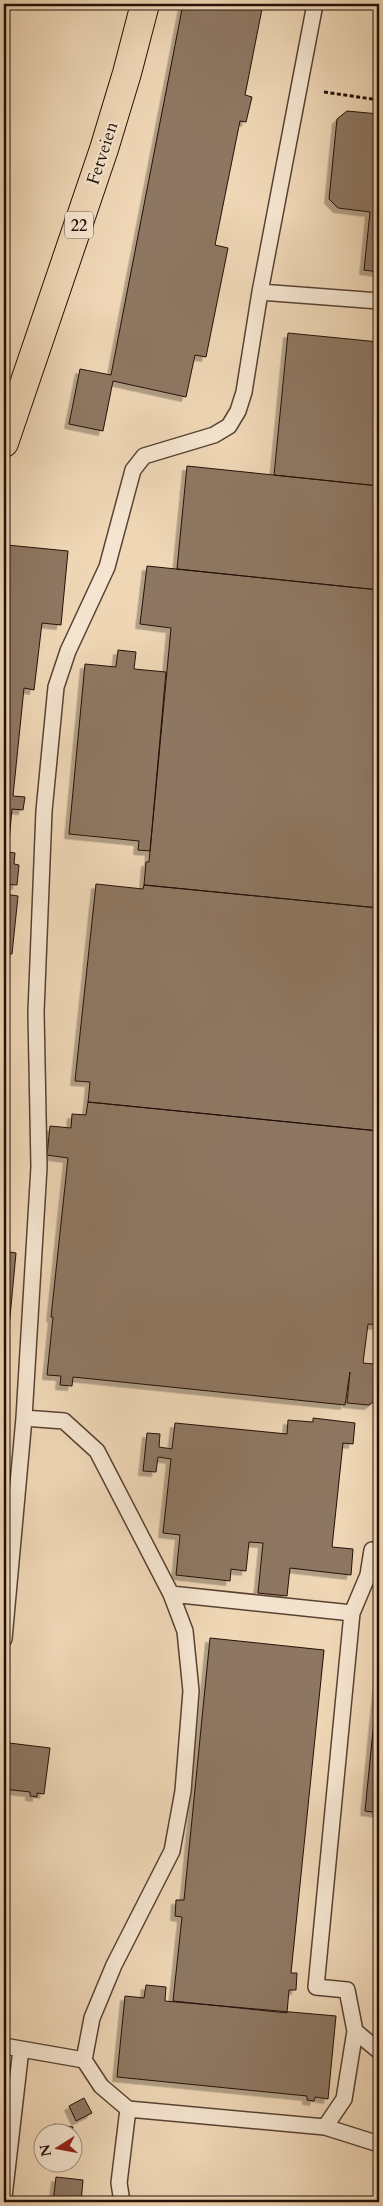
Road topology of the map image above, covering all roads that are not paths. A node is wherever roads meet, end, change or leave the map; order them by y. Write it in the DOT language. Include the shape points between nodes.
graph roads {
  1 [pos="145,4"];
  2 [pos="315,4"];
  3 [pos="260,292"];
  4 [pos="379,301"];
  5 [pos="4,443"];
  6 [pos="24,1418"];
  7 [pos="372,1550"];
  8 [pos="171,1594"];
  9 [pos="352,1613"];
  10 [pos="4,1639"];
  11 [pos="355,2031"];
  12 [pos="4,2046"];
  13 [pos="21,2049"];
  14 [pos="379,2052"];
  15 [pos="84,2060"];
  16 [pos="128,2109"];
  17 [pos="325,2127"];
  18 [pos="379,2144"];
  19 [pos="4,2197"];
  20 [pos="122,2202"];
  1 -- 5 [label="highway, Fetveien / 22" via="104,149"];
  2 -- 3 [label="lane"];
  3 -- 4 [label="lane"];
  3 -- 6 [label="lane" via="238,411 229,426 214,435 144,456 133,470 107,567 68,651 56,687 44,811 36,1012 39,1167"];
  6 -- 8 [label="lane" via="64,1421 97,1451"];
  6 -- 10 [label="lane"];
  7 -- 9 [label="lane" via="368,1575"];
  8 -- 9 [label="lane"];
  8 -- 15 [label="lane" via="185,1631 191,1691 183,1791 174,1842 92,2018"];
  9 -- 11 [label="lane" via="316,1986 347,1990"];
  11 -- 14 [label="lane"];
  11 -- 17 [label="lane" via="344,2099"];
  12 -- 13 [label="lane"];
  13 -- 15 [label="lane"];
  13 -- 19 [label="lane"];
  15 -- 16 [label="lane" via="101,2086"];
  16 -- 17 [label="lane"];
  16 -- 20 [label="lane" via="118,2183"];
  17 -- 18 [label="lane"];
}
